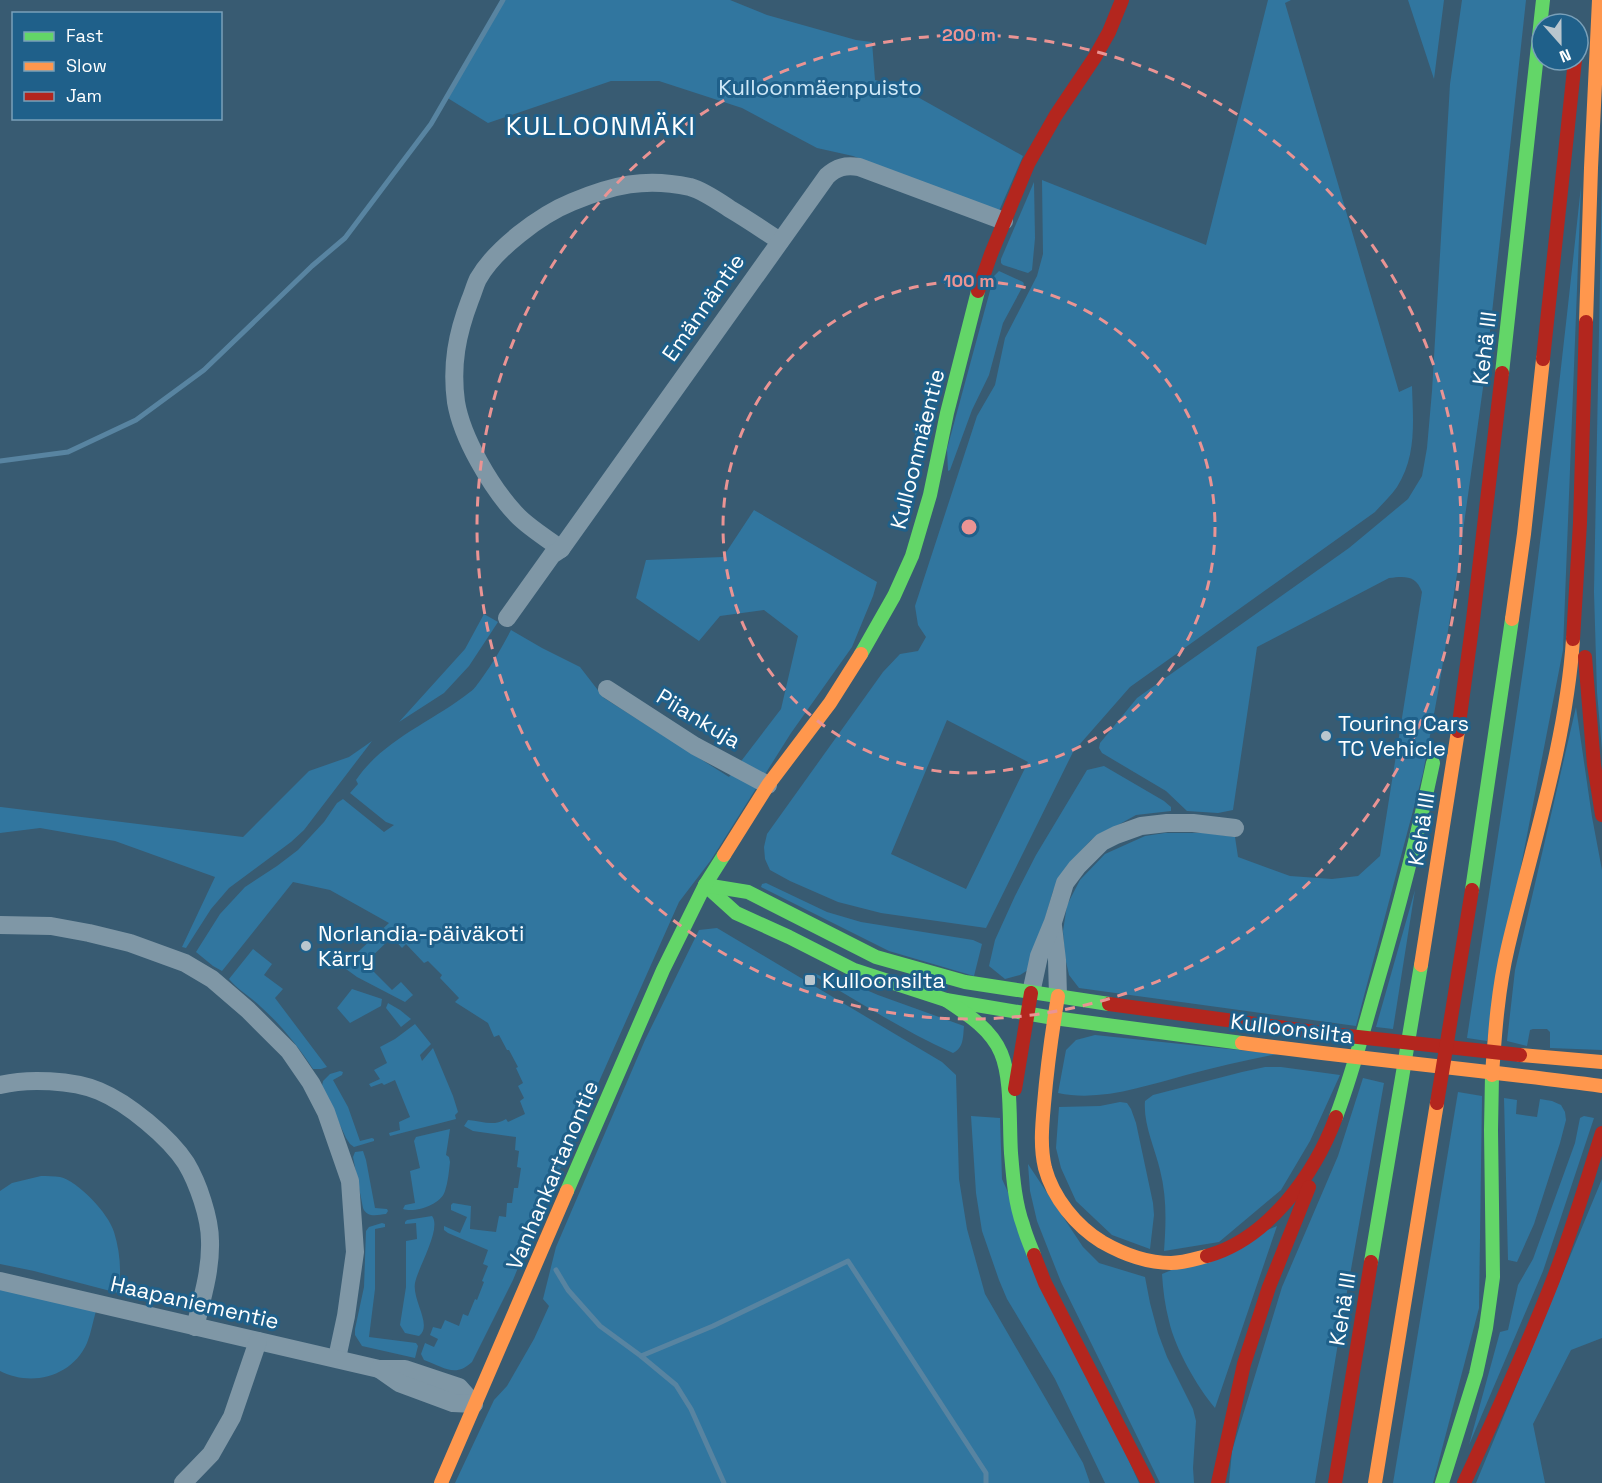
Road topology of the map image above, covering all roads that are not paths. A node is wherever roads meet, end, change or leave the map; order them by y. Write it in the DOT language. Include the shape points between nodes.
graph roads {
  1 [pos="1122,0"];
  2 [pos="1544,0"];
  3 [pos="1599,0"];
  4 [pos="1574,72"];
  5 [pos="1004,221"];
  6 [pos="780,241"];
  7 [pos="1580,523"];
  8 [pos="561,549"];
  9 [pos="507,618"];
  10 [pos="1473,620"];
  11 [pos="1452,669"];
  12 [pos="607,689"];
  13 [pos="1435,751"];
  14 [pos="768,785"];
  15 [pos="1602,815"];
  16 [pos="1235,828"];
  17 [pos="705,885"];
  18 [pos="1053,922"];
  19 [pos="0,925"];
  20 [pos="1031,993"];
  21 [pos="1058,996"];
  22 [pos="946,1000"];
  23 [pos="1026,1014"];
  24 [pos="1054,1018"];
  25 [pos="1602,1062"];
  26 [pos="0,1085"];
  27 [pos="1602,1086"];
  28 [pos="1010,1129"];
  29 [pos="1602,1133"];
  30 [pos="1330,1135"];
  31 [pos="0,1281"];
  32 [pos="195,1327"];
  33 [pos="258,1341"];
  34 [pos="337,1358"];
  35 [pos="474,1404"];
  36 [pos="183,1483"];
  37 [pos="441,1483"];
  38 [pos="1148,1483"];
  39 [pos="1218,1483"];
  40 [pos="1335,1483"];
  41 [pos="1375,1483"];
  42 [pos="1442,1483"];
  43 [pos="1464,1483"];
  1 -- 5 [label="main road, Kulloonmäentie" via="1095,57 1037,146"];
  2 -- 10 [label="main road, Kehä III"];
  3 -- 7 [label="main road"];
  4 -- 41 [label="main road" via="1524,534 1481,837"];
  5 -- 6 [label="street, Emännäntie" via="859,167 843,166 827,176"];
  5 -- 14 [label="main road, Kulloonmäentie" via="979,288 912,556 871,639 830,703"];
  6 -- 8 [label="street, Emännäntie"];
  6 -- 8 [label="street" via="693,188 663,183 624,184 559,208 531,225 502,249 478,279 461,325 454,363 459,413 468,441 487,476 516,515"];
  7 -- 15 [label="main road" via="1584,654"];
  7 -- 42 [label="main road" via="1571,664 1554,766 1507,950 1496,1021 1491,1130 1493,1277 1486,1328"];
  8 -- 9 [label="street, Emännäntie" via="552,555"];
  10 -- 11 [label="main road"];
  10 -- 40 [label="main road, Kehä III" via="1442,835"];
  12 -- 14 [label="street, Piiankuja" via="696,746"];
  13 -- 30 [label="main road" via="1396,919"];
  14 -- 17 [label="main road, Kulloonmäentie"];
  16 -- 18 [label="street" via="1167,823 1141,826 1116,835 1091,853 1065,883"];
  17 -- 20 [label="main road, Kulloonsilta" via="748,892 876,957 965,982"];
  17 -- 22 [label="main road, Kulloonsilta" via="736,913 855,970"];
  17 -- 35 [label="main road, Vanhankartanontie" via="663,970"];
  18 -- 20 [label="street"];
  18 -- 21 [label="street"];
  19 -- 34 [label="street" via="51,926 89,933 186,963 241,1003 289,1051 326,1112 350,1181 355,1252"];
  20 -- 21 [label="main road, Kulloonsilta"];
  20 -- 23 [label="main road"];
  21 -- 24 [label="main road"];
  21 -- 25 [label="main road, Kulloonsilta" via="1322,1033"];
  22 -- 23 [label="main road, Kulloonsilta"];
  22 -- 28 [label="main road" via="970,1016 1001,1052 1007,1072"];
  23 -- 24 [label="main road, Kulloonsilta"];
  23 -- 28 [label="main road"];
  24 -- 27 [label="main road, Kulloonsilta"];
  24 -- 30 [label="main road" via="1042,1132 1048,1179 1072,1219 1096,1238 1127,1254 1172,1263 1215,1255 1238,1244 1264,1224 1304,1180"];
  26 -- 32 [label="street" via="68,1083 98,1090 142,1118 170,1144 186,1164 204,1204 210,1240 208,1270"];
  28 -- 38 [label="main road" via="1016,1197 1032,1251"];
  29 -- 43 [label="main road" via="1549,1288"];
  30 -- 39 [label="main road" via="1269,1287 1244,1364"];
  31 -- 32 [label="street, Haapaniementie"];
  32 -- 33 [label="street, Haapaniementie"];
  33 -- 34 [label="street, Haapaniementie"];
  33 -- 36 [label="street" via="232,1417 211,1454"];
  34 -- 35 [label="street, Haapaniementie" via="378,1369 405,1369 459,1387"];
  35 -- 37 [label="main road, Vanhankartanontie"];
}
